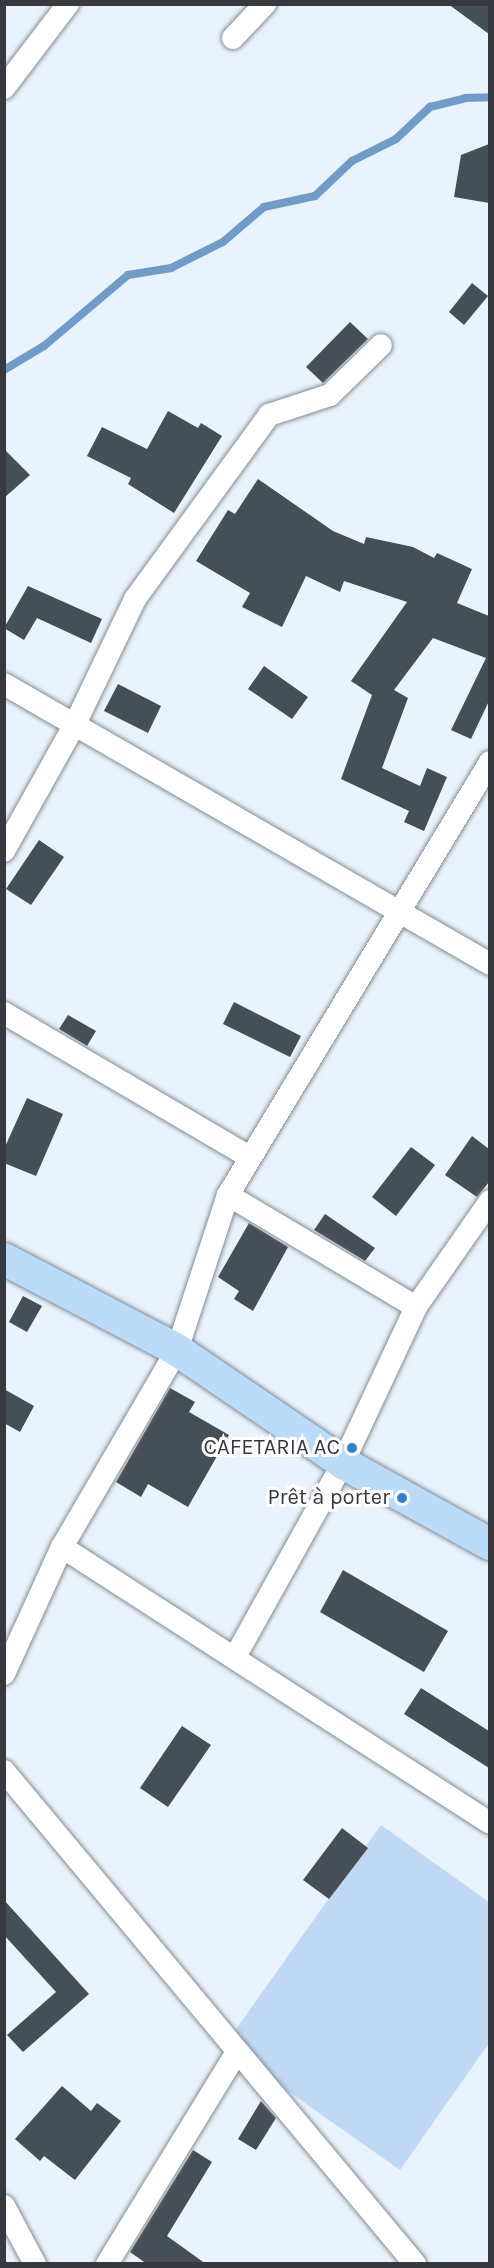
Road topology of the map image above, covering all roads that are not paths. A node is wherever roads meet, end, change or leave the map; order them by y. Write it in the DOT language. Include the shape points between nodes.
graph roads {
  1 [pos="68,4"];
  2 [pos="265,4"];
  3 [pos="233,38"];
  4 [pos="4,88"];
  5 [pos="381,345"];
  6 [pos="4,684"];
  7 [pos="74,726"];
  8 [pos="489,762"];
  9 [pos="4,851"];
  10 [pos="401,911"];
  11 [pos="489,964"];
  12 [pos="4,1013"];
  13 [pos="249,1157"];
  14 [pos="228,1195"];
  15 [pos="489,1201"];
  16 [pos="4,1259"];
  17 [pos="416,1306"];
  18 [pos="177,1350"];
  19 [pos="344,1463"];
  20 [pos="489,1544"];
  21 [pos="62,1547"];
  22 [pos="235,1657"];
  23 [pos="4,1674"];
  24 [pos="4,1771"];
  25 [pos="489,1823"];
  26 [pos="237,2052"];
  27 [pos="4,2206"];
  28 [pos="35,2264"];
  29 [pos="107,2264"];
  30 [pos="415,2264"];
  1 -- 4 [label="street"];
  2 -- 3 [label="street"];
  5 -- 7 [label="street" via="330,395 269,415 135,599"];
  6 -- 7 [label="street"];
  7 -- 9 [label="street"];
  7 -- 10 [label="street"];
  8 -- 10 [label="street"];
  10 -- 11 [label="street"];
  10 -- 13 [label="street"];
  12 -- 13 [label="street"];
  13 -- 14 [label="street"];
  14 -- 17 [label="street"];
  14 -- 18 [label="street"];
  15 -- 17 [label="street"];
  16 -- 18 [label="street"];
  17 -- 19 [label="street"];
  18 -- 19 [label="street"];
  18 -- 21 [label="street"];
  19 -- 20 [label="street"];
  19 -- 22 [label="street"];
  21 -- 22 [label="street"];
  21 -- 23 [label="street"];
  22 -- 25 [label="street"];
  24 -- 26 [label="street"];
  26 -- 29 [label="street"];
  26 -- 30 [label="street"];
  27 -- 28 [label="street"];
}
